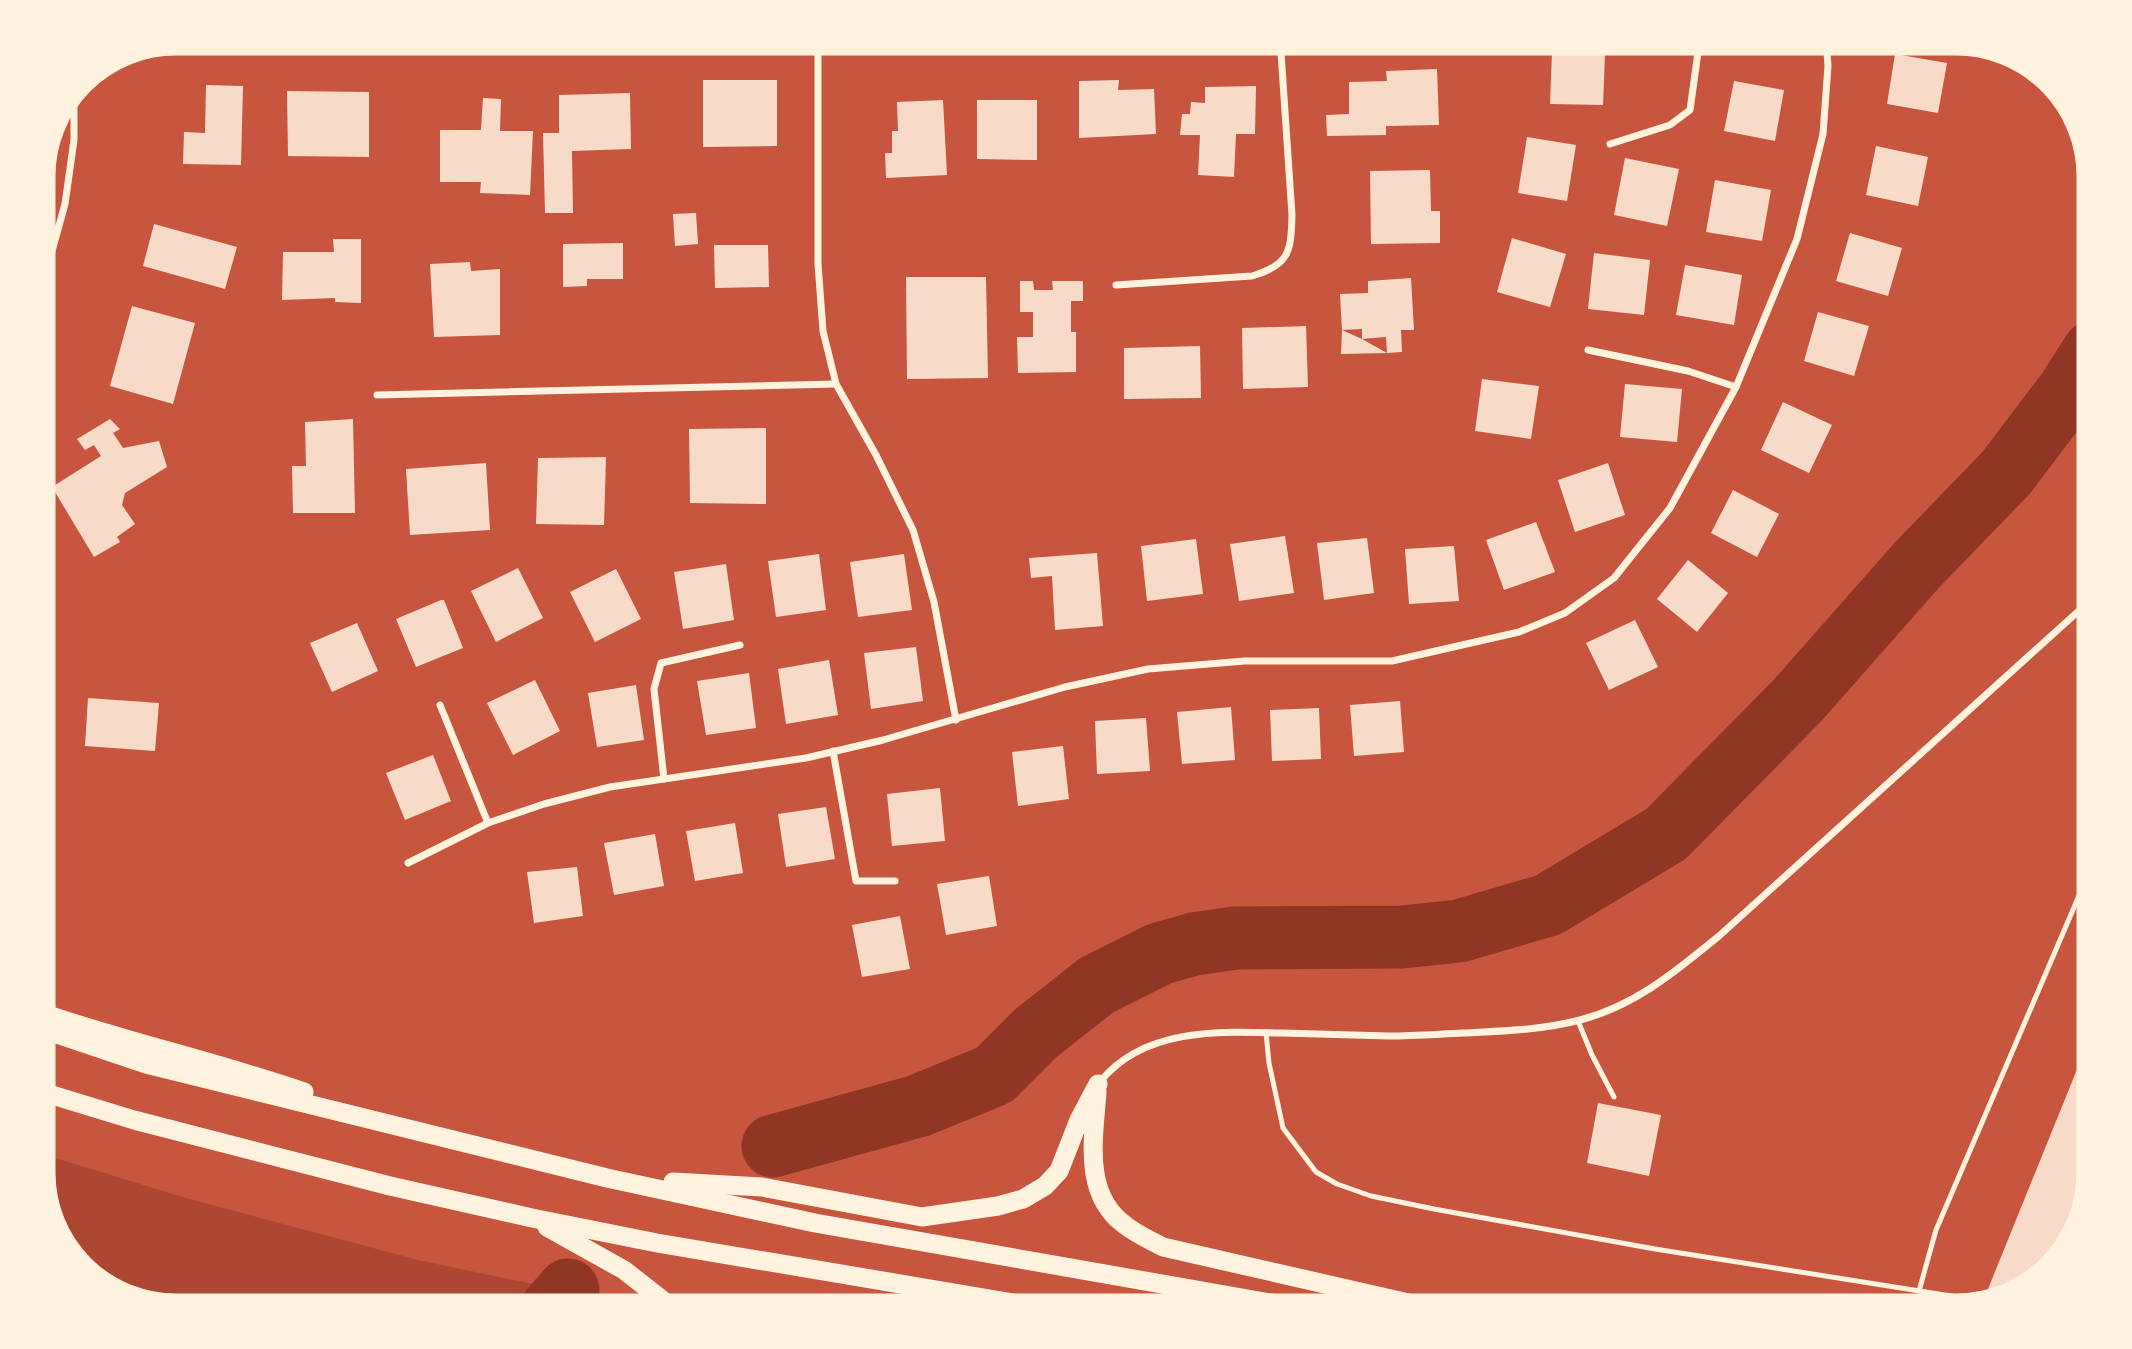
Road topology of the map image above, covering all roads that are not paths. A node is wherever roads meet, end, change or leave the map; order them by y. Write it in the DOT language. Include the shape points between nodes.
graph roads {
  1 [pos="818,51"];
  2 [pos="1281,51"];
  3 [pos="1698,51"];
  4 [pos="1827,51"];
  5 [pos="74,104"];
  6 [pos="1610,144"];
  7 [pos="51,255"];
  8 [pos="1116,285"];
  9 [pos="1588,350"];
  10 [pos="836,384"];
  11 [pos="1736,387"];
  12 [pos="377,395"];
  13 [pos="2081,610"];
  14 [pos="740,645"];
  15 [pos="440,705"];
  16 [pos="956,720"];
  17 [pos="833,751"];
  18 [pos="664,779"];
  19 [pos="488,823"];
  20 [pos="408,863"];
  21 [pos="895,881"];
  22 [pos="2081,891"];
  23 [pos="51,1016"];
  24 [pos="1578,1021"];
  25 [pos="51,1032"];
  26 [pos="1266,1032"];
  27 [pos="1098,1084"];
  28 [pos="51,1095"];
  29 [pos="1614,1097"];
  30 [pos="451,1141"];
  31 [pos="607,1178"];
  32 [pos="532,1218"];
  33 [pos="1919,1291"];
  34 [pos="659,1298"];
  35 [pos="979,1298"];
  36 [pos="1237,1298"];
  37 [pos="1383,1298"];
  38 [pos="1961,1298"];
  1 -- 10 [label="street" via="818,264 823,331"];
  2 -- 8 [label="street" via="1292,215 1285,259 1270,271 1252,276"];
  3 -- 6 [label="street" via="1690,110 1670,125"];
  4 -- 11 [label="street" via="1823,134 1797,239"];
  5 -- 7 [label="street" via="65,204"];
  9 -- 11 [label="street" via="1688,371"];
  10 -- 12 [label="street"];
  10 -- 16 [label="street" via="913,530 934,602"];
  11 -- 16 [label="street" via="1670,508 1614,579 1542,623 1392,661 1245,661 1148,669 1065,687"];
  13 -- 24 [label="street" via="1661,984 1605,1013"];
  14 -- 18 [label="street" via="661,663 654,689"];
  15 -- 19 [label="street"];
  16 -- 17 [label="street"];
  17 -- 18 [label="street"];
  17 -- 21 [label="street" via="856,881"];
  18 -- 19 [label="street" via="610,787"];
  19 -- 20 [label="street"];
  22 -- 33 [label="lane" via="1936,1230"];
  23 -- 30 [label="highway" via="258,1076"];
  24 -- 26 [label="street" via="1507,1031 1391,1036"];
  24 -- 29 [label="lane"];
  25 -- 30 [label="highway" via="146,1064"];
  26 -- 27 [label="street" via="1218,1031 1158,1043 1128,1055"];
  26 -- 33 [label="lane" via="1283,1128 1315,1172 1337,1184 1434,1209"];
  27 -- 31 [label="highway" via="1059,1171 1023,1199 998,1206 922,1217 762,1187"];
  27 -- 37 [label="highway" via="1097,1187 1123,1224 1163,1247"];
  28 -- 32 [label="highway" via="390,1186"];
  30 -- 31 [label="highway"];
  31 -- 36 [label="highway" via="815,1223"];
  32 -- 34 [label="highway" via="624,1270"];
  32 -- 35 [label="highway"];
  33 -- 38 [label="lane"];
}
